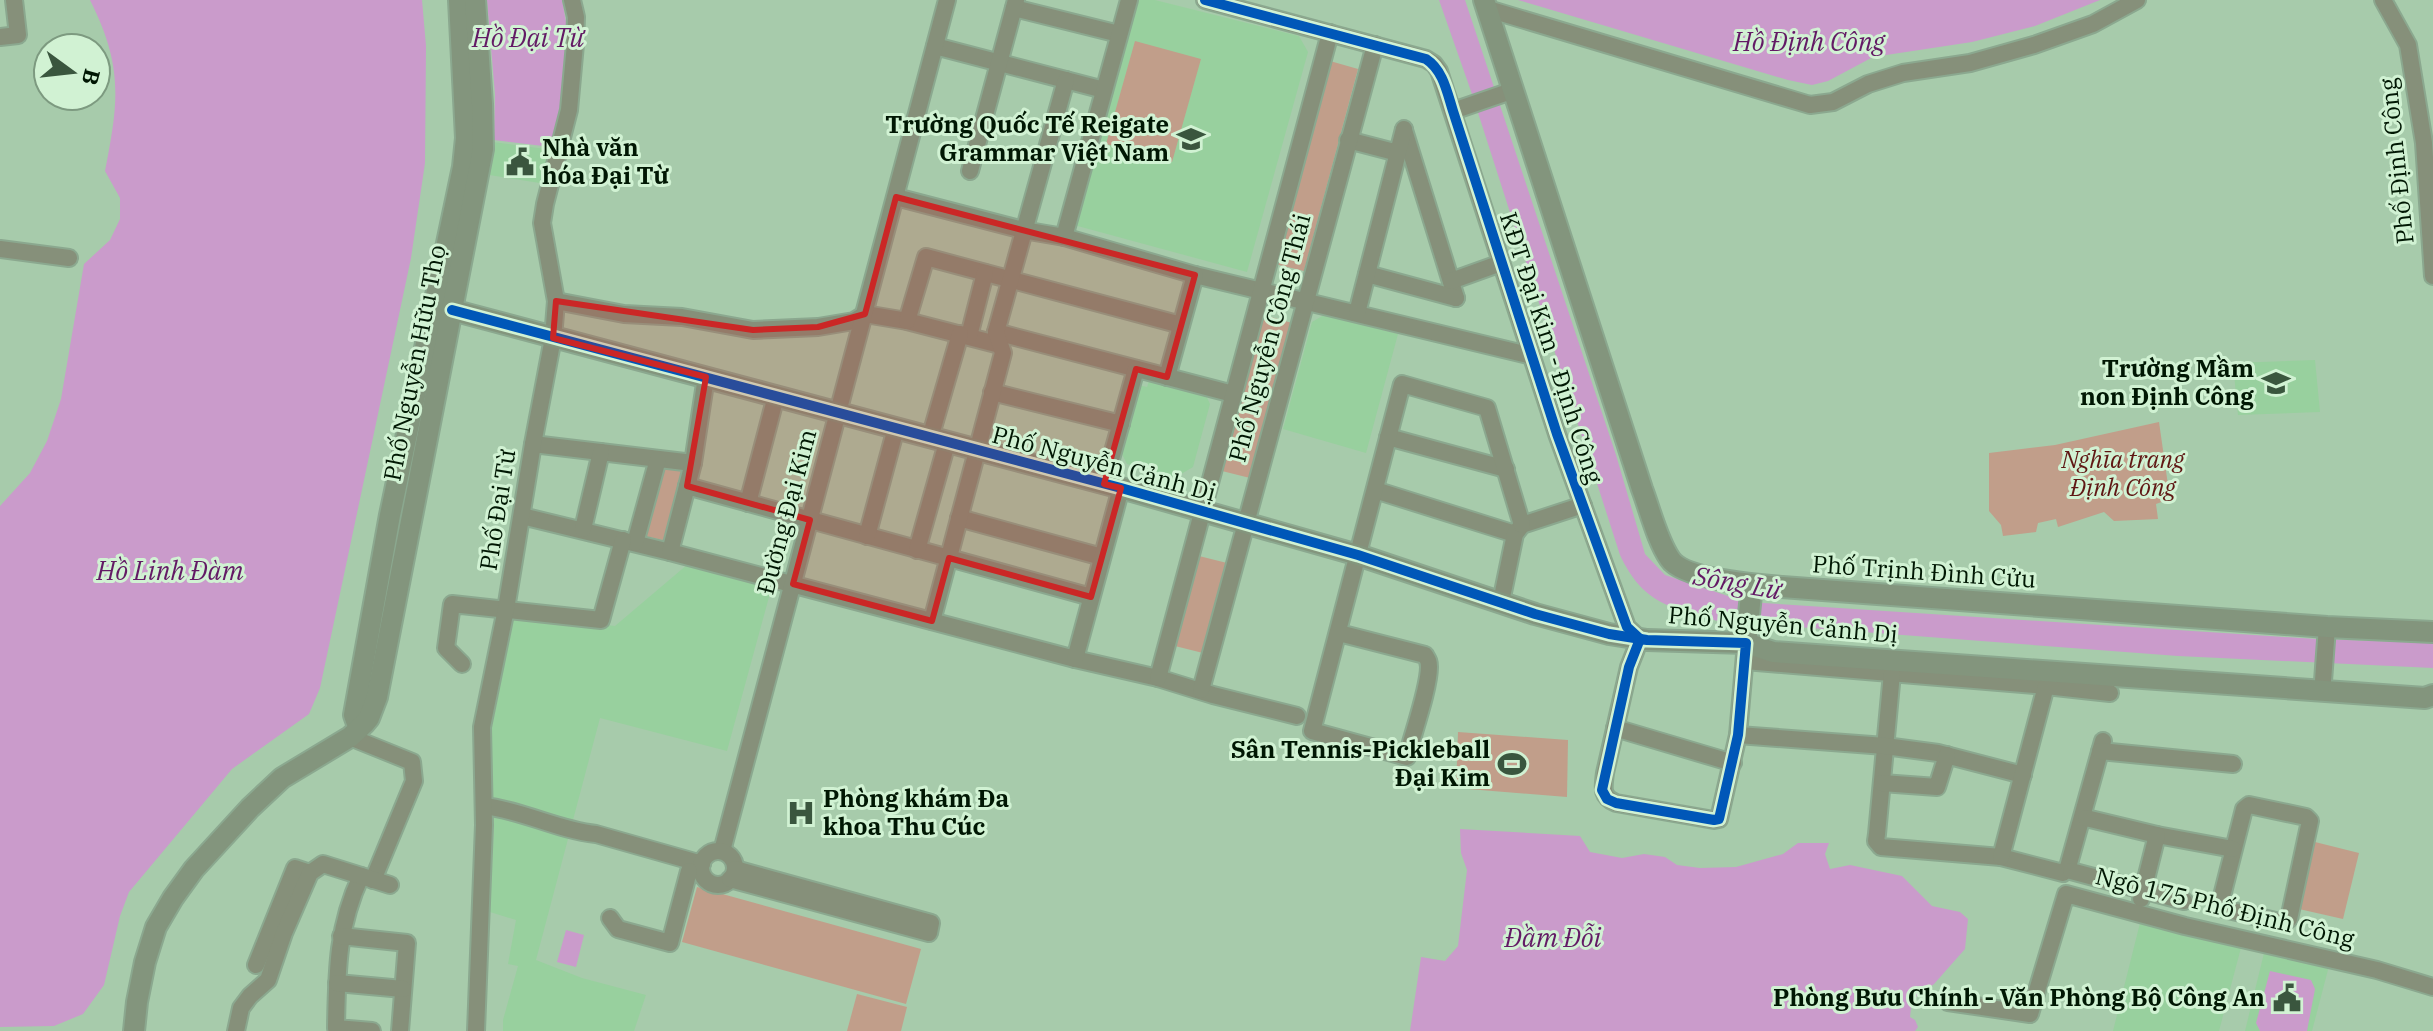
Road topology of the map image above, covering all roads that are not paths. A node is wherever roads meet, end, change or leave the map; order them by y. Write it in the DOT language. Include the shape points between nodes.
graph roads {
  1 [pos="14,0"];
  2 [pos="459,0"];
  3 [pos="475,0"];
  4 [pos="572,0"];
  5 [pos="947,0"];
  6 [pos="1129,0"];
  7 [pos="1205,0"];
  8 [pos="2137,0"];
  9 [pos="2383,0"];
  10 [pos="1015,4"];
  11 [pos="1486,4"];
  12 [pos="1330,33"];
  13 [pos="1119,34"];
  14 [pos="0,37"];
  15 [pos="1375,45"];
  16 [pos="935,46"];
  17 [pos="999,63"];
  18 [pos="1066,80"];
  19 [pos="1104,90"];
  20 [pos="1508,92"];
  21 [pos="1460,109"];
  22 [pos="1348,140"];
  23 [pos="1398,153"];
  24 [pos="970,171"];
  25 [pos="896,197"];
  26 [pos="1023,230"];
  27 [pos="1064,237"];
  28 [pos="0,249"];
  29 [pos="69,258"];
  30 [pos="1501,263"];
  31 [pos="985,273"];
  32 [pos="1367,274"];
  33 [pos="1195,275"];
  34 [pos="2433,276"];
  35 [pos="1010,280"];
  36 [pos="1451,281"];
  37 [pos="1261,289"];
  38 [pos="1305,300"];
  39 [pos="556,301"];
  40 [pos="443,308"];
  41 [pos="1357,313"];
  42 [pos="865,314"];
  43 [pos="907,321"];
  44 [pos="1181,325"];
  45 [pos="964,335"];
  46 [pos="553,338"];
  47 [pos="998,338"];
  48 [pos="1532,356"];
  49 [pos="1136,369"];
  50 [pos="706,377"];
  51 [pos="1167,377"];
  52 [pos="992,392"];
  53 [pos="1233,394"];
  54 [pos="776,396"];
  55 [pos="839,413"];
  56 [pos="1121,424"];
  57 [pos="896,428"];
  58 [pos="1388,437"];
  59 [pos="938,440"];
  60 [pos="533,444"];
  61 [pos="977,451"];
  62 [pos="601,452"];
  63 [pos="658,459"];
  64 [pos="693,463"];
  65 [pos="1506,469"];
  66 [pos="687,486"];
  67 [pos="1113,486"];
  68 [pos="1375,490"];
  69 [pos="748,503"];
  70 [pos="1583,505"];
  71 [pos="1202,512"];
  72 [pos="522,516"];
  73 [pos="959,518"];
  74 [pos="810,520"];
  75 [pos="1245,523"];
  76 [pos="583,529"];
  77 [pos="1518,529"];
  78 [pos="867,536"];
  79 [pos="629,542"];
  80 [pos="917,550"];
  81 [pos="670,552"];
  82 [pos="1358,555"];
  83 [pos="1102,557"];
  84 [pos="949,558"];
  85 [pos="793,584"];
  86 [pos="1752,590"];
  87 [pos="1091,597"];
  88 [pos="1501,602"];
  89 [pos="506,609"];
  90 [pos="932,621"];
  91 [pos="2327,632"];
  92 [pos="2433,632"];
  93 [pos="1339,633"];
  94 [pos="1640,639"];
  95 [pos="1746,645"];
  96 [pos="1075,659"];
  97 [pos="462,664"];
  98 [pos="1892,673"];
  99 [pos="1158,678"];
  100 [pos="2323,681"];
  101 [pos="2046,686"];
  102 [pos="1201,690"];
  103 [pos="2110,693"];
  104 [pos="2433,695"];
  105 [pos="1297,716"];
  106 [pos="1615,728"];
  107 [pos="354,733"];
  108 [pos="1738,735"];
  109 [pos="1885,746"];
  110 [pos="1947,755"];
  111 [pos="1733,763"];
  112 [pos="2233,764"];
  113 [pos="2023,775"];
  114 [pos="1882,783"];
  115 [pos="484,806"];
  116 [pos="2086,818"];
  117 [pos="2157,835"];
  118 [pos="2233,849"];
  119 [pos="722,851"];
  120 [pos="2001,857"];
  121 [pos="698,870"];
  122 [pos="2071,871"];
  123 [pos="310,873"];
  124 [pos="732,874"];
  125 [pos="375,880"];
  126 [pos="2143,890"];
  127 [pos="2184,901"];
  128 [pos="2138,913"];
  129 [pos="610,918"];
  130 [pos="930,928"];
  131 [pos="341,936"];
  132 [pos="256,965"];
  133 [pos="337,983"];
  134 [pos="2433,987"];
  135 [pos="403,989"];
  136 [pos="1948,1002"];
  137 [pos="134,1031"];
  138 [pos="236,1031"];
  139 [pos="372,1031"];
  140 [pos="400,1031"];
  141 [pos="476,1031"];
  1 -- 14 [label="street" via="18,35"];
  2 -- 40 [label="main road, Phố Nguyễn Hữu Thọ" via="466,138"];
  3 -- 40 [label="main road, Phố Nguyễn Hữu Thọ" via="483,149"];
  4 -- 39 [label="street, Phố Đại Từ" via="576,17 569,110 542,223"];
  5 -- 16 [label="street, Đường Đại Kim"];
  6 -- 13 [label="street"];
  7 -- 12 [label="street"];
  8 -- 11 [label="street" via="2093,24 2034,45 1970,63 1903,73 1833,102 1810,105"];
  9 -- 34 [label="street, Phố Định Công" via="2408,45 2424,143"];
  10 -- 13 [label="street"];
  10 -- 17 [label="street"];
  11 -- 20 [label="main road, Phố Trịnh Đình Cửu"];
  12 -- 15 [label="street"];
  12 -- 37 [label="street, Phố Nguyễn Công Thái"];
  13 -- 19 [label="street"];
  15 -- 21 [label="street, KĐT Đại Kim - Định Công" via="1434,64"];
  15 -- 22 [label="street, Phố Nguyễn Công Thái"];
  16 -- 17 [label="street"];
  16 -- 25 [label="street, Đường Đại Kim"];
  17 -- 18 [label="street"];
  17 -- 24 [label="street"];
  18 -- 19 [label="street"];
  18 -- 26 [label="street"];
  19 -- 27 [label="street"];
  20 -- 21 [label="street"];
  20 -- 86 [label="main road, Phố Trịnh Đình Cửu" via="1670,559 1681,569"];
  21 -- 30 [label="street, KĐT Đại Kim - Định Công"];
  22 -- 23 [label="street"];
  22 -- 38 [label="street, Phố Nguyễn Công Thái"];
  23 -- 32 [label="street"];
  23 -- 36 [label="street" via="1404,129"];
  25 -- 26 [label="street, KĐT Đại Kim - Định Công"];
  25 -- 42 [label="street, Đường Đại Kim"];
  26 -- 27 [label="street, KĐT Đại Kim - Định Công"];
  26 -- 35 [label="street"];
  27 -- 33 [label="street, KĐT Đại Kim - Định Công"];
  28 -- 29 [label="street"];
  30 -- 36 [label="street, KĐT Đại Kim - Định Công"];
  30 -- 48 [label="street, KĐT Đại Kim - Định Công"];
  31 -- 35 [label="street"];
  31 -- 43 [label="street" via="926,257"];
  31 -- 45 [label="street"];
  32 -- 36 [label="street, KĐT Đại Kim - Định Công" via="1456,298"];
  32 -- 41 [label="street"];
  33 -- 37 [label="street, KĐT Đại Kim - Định Công"];
  33 -- 44 [label="street"];
  35 -- 44 [label="street"];
  35 -- 47 [label="street"];
  37 -- 38 [label="street, KĐT Đại Kim - Định Công"];
  37 -- 53 [label="street, Phố Nguyễn Công Thái"];
  38 -- 41 [label="street, KĐT Đại Kim - Định Công"];
  38 -- 75 [label="street, Phố Nguyễn Công Thái"];
  39 -- 42 [label="street" via="753,330 818,327"];
  39 -- 46 [label="street, Phố Đại Từ"];
  40 -- 46 [label="main road, Phố Nguyễn Cảnh Dị"];
  40 -- 107 [label="main road, Phố Nguyễn Hữu Thọ" via="377,697 369,718"];
  41 -- 48 [label="street, KĐT Đại Kim - Định Công"];
  42 -- 43 [label="street"];
  42 -- 55 [label="street, Đường Đại Kim"];
  43 -- 45 [label="street"];
  44 -- 51 [label="street"];
  45 -- 47 [label="street"];
  45 -- 59 [label="street"];
  46 -- 50 [label="main road, Phố Nguyễn Cảnh Dị"];
  46 -- 60 [label="street, Phố Đại Từ"];
  47 -- 49 [label="street"];
  47 -- 52 [label="street" via="1003,353"];
  48 -- 70 [label="street, KĐT Đại Kim - Định Công"];
  49 -- 51 [label="street"];
  49 -- 56 [label="street"];
  50 -- 54 [label="main road, Phố Nguyễn Cảnh Dị"];
  50 -- 64 [label="street"];
  51 -- 53 [label="street"];
  52 -- 56 [label="street"];
  52 -- 61 [label="street"];
  53 -- 71 [label="street, Phố Nguyễn Công Thái"];
  54 -- 55 [label="main road, Phố Nguyễn Cảnh Dị"];
  54 -- 69 [label="street"];
  55 -- 57 [label="main road, Phố Nguyễn Cảnh Dị"];
  55 -- 74 [label="street, Đường Đại Kim"];
  56 -- 67 [label="street"];
  57 -- 59 [label="main road, Phố Nguyễn Cảnh Dị"];
  57 -- 78 [label="street"];
  58 -- 65 [label="street"];
  58 -- 65 [label="street" via="1402,384 1487,408"];
  58 -- 68 [label="street"];
  59 -- 61 [label="main road, Phố Nguyễn Cảnh Dị"];
  59 -- 80 [label="street"];
  60 -- 62 [label="street"];
  60 -- 72 [label="street, Phố Đại Từ"];
  61 -- 67 [label="main road, Phố Nguyễn Cảnh Dị"];
  61 -- 73 [label="street"];
  62 -- 63 [label="street"];
  62 -- 76 [label="street"];
  63 -- 64 [label="street"];
  63 -- 79 [label="street"];
  64 -- 66 [label="street"];
  65 -- 77 [label="street"];
  66 -- 69 [label="street"];
  66 -- 81 [label="street"];
  67 -- 71 [label="main road, Phố Nguyễn Cảnh Dị"];
  67 -- 83 [label="street"];
  68 -- 77 [label="street"];
  68 -- 82 [label="street"];
  69 -- 74 [label="street"];
  70 -- 77 [label="street, KĐT Đại Kim - Định Công"];
  70 -- 94 [label="street, KĐT Đại Kim - Định Công" via="1627,627"];
  71 -- 75 [label="main road, Phố Nguyễn Cảnh Dị"];
  71 -- 99 [label="street, Phố Nguyễn Công Thái"];
  72 -- 76 [label="street"];
  72 -- 89 [label="street, Phố Đại Từ"];
  73 -- 83 [label="street"];
  73 -- 84 [label="street"];
  74 -- 78 [label="street"];
  74 -- 85 [label="street, Đường Đại Kim"];
  75 -- 82 [label="main road, Phố Nguyễn Cảnh Dị"];
  75 -- 102 [label="street, Phố Nguyễn Công Thái"];
  76 -- 79 [label="street"];
  77 -- 88 [label="street"];
  78 -- 80 [label="street"];
  79 -- 81 [label="street"];
  79 -- 89 [label="street" via="601,620"];
  80 -- 84 [label="street"];
  81 -- 85 [label="street"];
  82 -- 88 [label="main road, Phố Nguyễn Cảnh Dị"];
  82 -- 93 [label="street"];
  83 -- 87 [label="street"];
  84 -- 87 [label="street"];
  84 -- 90 [label="street"];
  85 -- 90 [label="street"];
  85 -- 119 [label="street, Đường Đại Kim"];
  86 -- 91 [label="main road, Phố Trịnh Đình Cửu"];
  86 -- 95 [label="main road"];
  87 -- 96 [label="street"];
  88 -- 94 [label="main road, Phố Nguyễn Cảnh Dị"];
  89 -- 97 [label="street" via="452,604 446,648"];
  89 -- 115 [label="street, Phố Đại Từ" via="482,727"];
  90 -- 96 [label="street"];
  91 -- 92 [label="main road, Phố Trịnh Đình Cửu"];
  91 -- 100 [label="street"];
  93 -- 93 [label="street" via="1312,731 1407,757 1425,689 1427,658"];
  94 -- 95 [label="main road, Phố Nguyễn Cảnh Dị"];
  94 -- 106 [label="street"];
  95 -- 98 [label="street"];
  95 -- 100 [label="main road, Phố Nguyễn Cảnh Dị" via="1773,652"];
  95 -- 108 [label="street"];
  96 -- 99 [label="street"];
  98 -- 101 [label="street"];
  98 -- 109 [label="street"];
  99 -- 102 [label="street"];
  100 -- 104 [label="main road, Phố Nguyễn Cảnh Dị"];
  101 -- 103 [label="street"];
  101 -- 113 [label="street"];
  102 -- 105 [label="street"];
  106 -- 111 [label="street"];
  106 -- 111 [label="street" via="1602,790 1616,803 1719,819"];
  107 -- 125 [label="street" via="412,762 414,771"];
  107 -- 137 [label="main road" via="282,778 187,878 156,927"];
  108 -- 109 [label="street"];
  108 -- 111 [label="street"];
  109 -- 110 [label="street"];
  109 -- 114 [label="street"];
  110 -- 113 [label="street"];
  110 -- 114 [label="street" via="1937,787"];
  112 -- 120 [label="street" via="2101,746 2063,873"];
  113 -- 120 [label="street"];
  114 -- 120 [label="street" via="1876,841 1881,847"];
  115 -- 121 [label="street" via="578,832 593,844"];
  115 -- 141 [label="street, Phố Đại Từ"];
  116 -- 117 [label="street"];
  117 -- 118 [label="street"];
  117 -- 126 [label="street"];
  118 -- 118 [label="street" via="2222,907 2287,922 2309,819 2249,805"];
  119 -- 121 [label="street" via="707,855"];
  119 -- 124 [label="street" via="730,856"];
  121 -- 124 [label="street" via="715,884 726,883"];
  121 -- 129 [label="street" via="670,943 618,929"];
  122 -- 126 [label="street"];
  123 -- 125 [label="street" via="323,864"];
  123 -- 132 [label="street" via="295,868"];
  123 -- 138 [label="street" via="268,980 241,1008"];
  124 -- 130 [label="street"];
  125 -- 131 [label="street" via="350,897"];
  126 -- 127 [label="street"];
  126 -- 128 [label="street"];
  128 -- 134 [label="street, Ngõ 175 Phố Định Công"];
  128 -- 136 [label="street, Ngõ 175 Phố Định Công" via="2066,894 2030,1014"];
  131 -- 133 [label="street"];
  131 -- 135 [label="street" via="407,943"];
  133 -- 135 [label="street"];
  133 -- 139 [label="street" via="336,1028"];
  135 -- 140 [label="street"];
}
